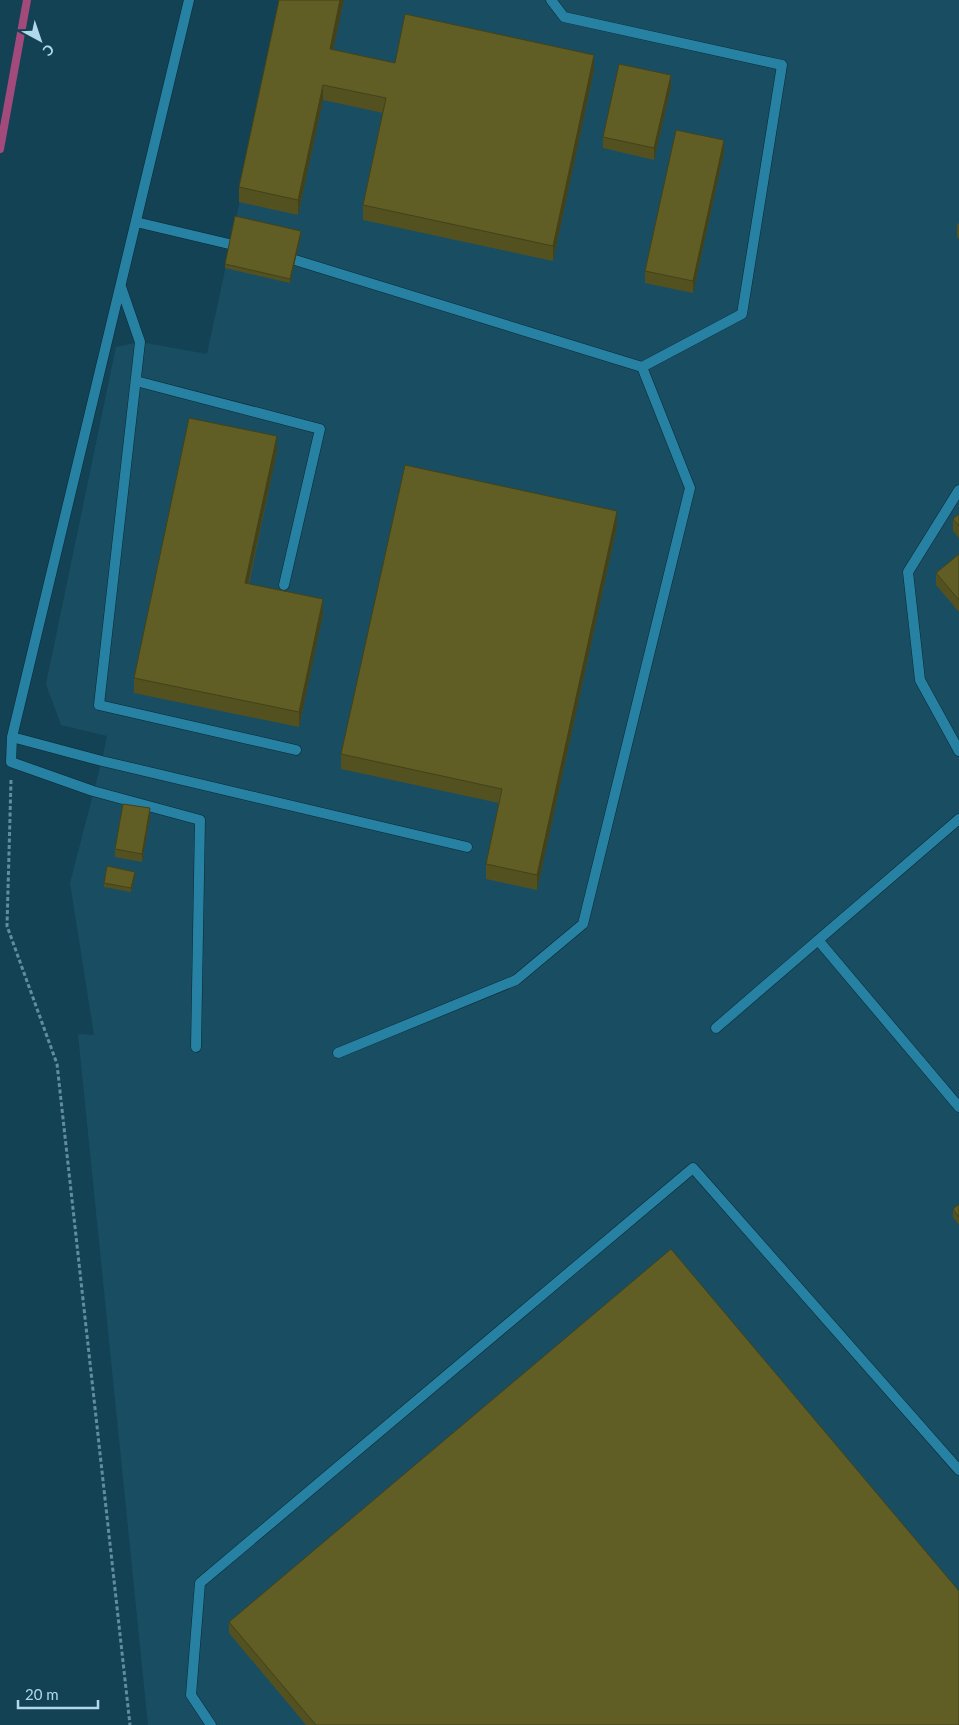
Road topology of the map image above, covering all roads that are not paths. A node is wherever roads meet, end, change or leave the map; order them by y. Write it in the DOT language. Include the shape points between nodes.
graph roads {
  1 [pos="189,0"];
  2 [pos="551,0"];
  3 [pos="136,222"];
  4 [pos="230,244"];
  5 [pos="295,260"];
  6 [pos="121,286"];
  7 [pos="642,367"];
  8 [pos="136,381"];
  9 [pos="959,490"];
  10 [pos="284,585"];
  11 [pos="12,737"];
  12 [pos="296,750"];
  13 [pos="959,751"];
  14 [pos="959,819"];
  15 [pos="467,847"];
  16 [pos="818,940"];
  17 [pos="716,1028"];
  18 [pos="196,1047"];
  19 [pos="338,1054"];
  20 [pos="959,1107"];
  21 [pos="959,1470"];
  22 [pos="211,1725"];
  1 -- 3 [label="lane"];
  2 -- 7 [label="lane" via="564,17 782,65 742,314"];
  3 -- 4 [label="lane"];
  3 -- 6 [label="lane"];
  5 -- 7 [label="lane"];
  6 -- 8 [label="lane" via="140,342"];
  6 -- 11 [label="lane"];
  7 -- 19 [label="lane" via="690,488 582,924 516,980"];
  8 -- 10 [label="lane" via="320,430"];
  8 -- 12 [label="lane" via="99,705"];
  9 -- 13 [label="lane" via="908,572 920,680"];
  11 -- 15 [label="lane"];
  11 -- 18 [label="lane" via="11,762 200,820"];
  14 -- 16 [label="lane"];
  16 -- 17 [label="lane"];
  16 -- 20 [label="lane"];
  21 -- 22 [label="lane" via="692,1168 200,1583 191,1695"];
}
